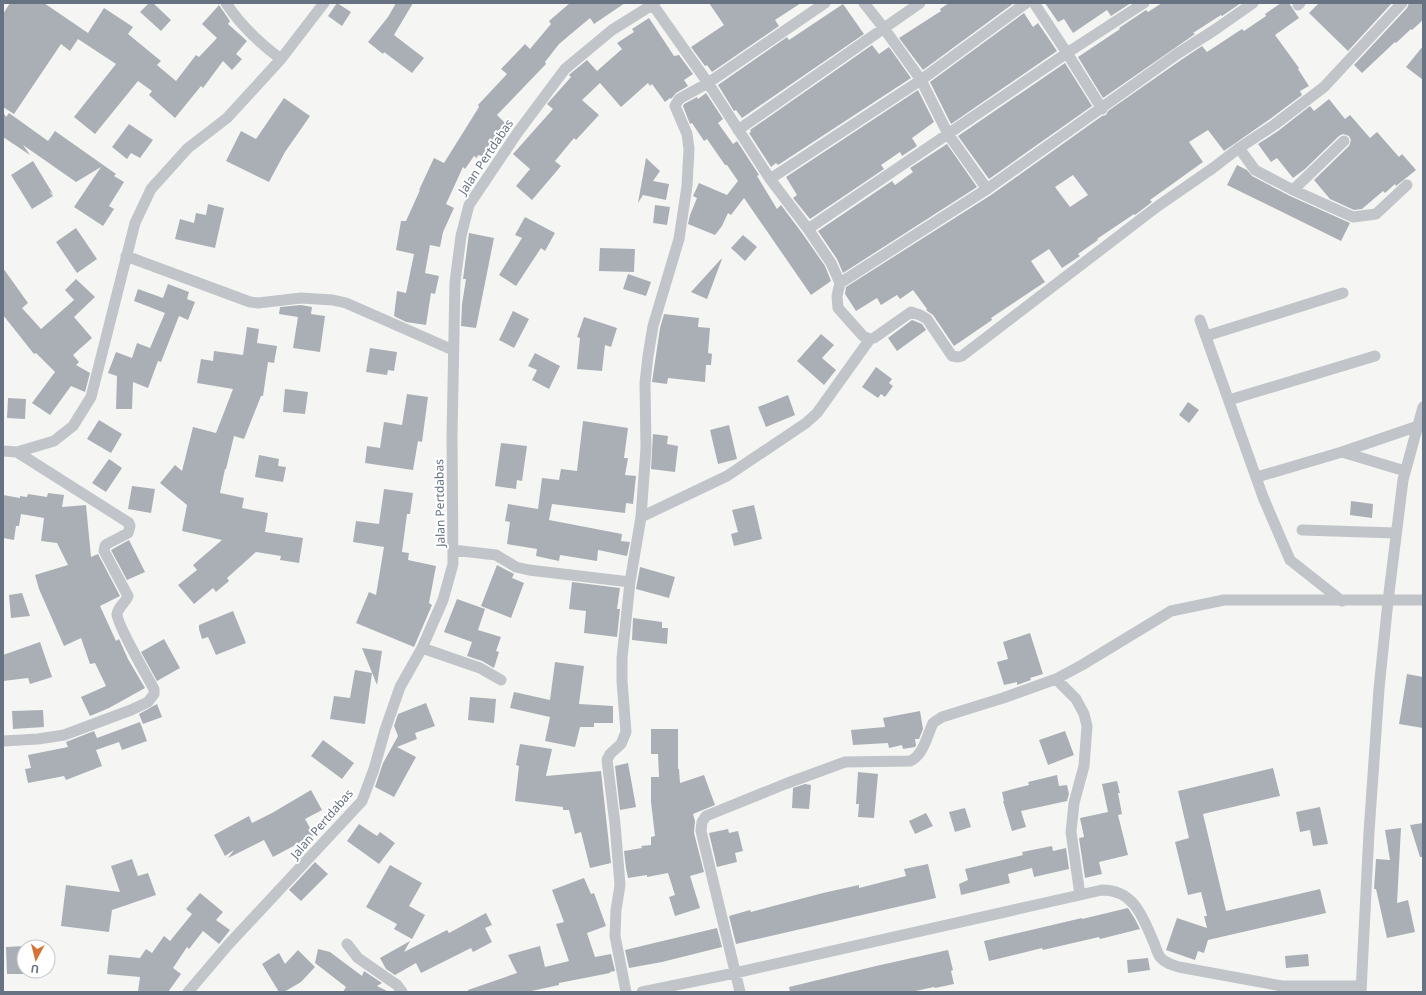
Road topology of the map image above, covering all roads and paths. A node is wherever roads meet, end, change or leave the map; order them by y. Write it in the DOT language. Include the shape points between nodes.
graph roads {
  1 [pos="226,3"];
  2 [pos="324,3"];
  3 [pos="825,3"];
  4 [pos="864,3"];
  5 [pos="920,3"];
  6 [pos="1026,3"];
  7 [pos="1034,3"];
  8 [pos="1144,3"];
  9 [pos="1253,3"];
  10 [pos="1402,3"];
  11 [pos="654,4"];
  12 [pos="883,27"];
  13 [pos="1067,53"];
  14 [pos="281,59"];
  15 [pos="921,80"];
  16 [pos="708,82"];
  17 [pos="1102,109"];
  18 [pos="738,130"];
  19 [pos="948,134"];
  20 [pos="1344,140"];
  21 [pos="1239,148"];
  22 [pos="770,179"];
  23 [pos="1407,185"];
  24 [pos="987,189"];
  25 [pos="1293,190"];
  26 [pos="808,229"];
  27 [pos="126,256"];
  28 [pos="840,283"];
  29 [pos="1343,293"];
  30 [pos="1200,320"];
  31 [pos="1206,336"];
  32 [pos="870,339"];
  33 [pos="453,350"];
  34 [pos="1375,356"];
  35 [pos="1229,400"];
  36 [pos="1423,407"];
  37 [pos="1418,426"];
  38 [pos="3,451"];
  39 [pos="17,452"];
  40 [pos="1342,452"];
  41 [pos="1405,471"];
  42 [pos="1257,477"];
  43 [pos="641,517"];
  44 [pos="1302,530"];
  45 [pos="1396,533"];
  46 [pos="453,550"];
  47 [pos="630,582"];
  48 [pos="1423,600"];
  49 [pos="1342,601"];
  50 [pos="1388,601"];
  51 [pos="422,648"];
  52 [pos="1056,678"];
  53 [pos="501,680"];
  54 [pos="3,741"];
  55 [pos="1080,895"];
  56 [pos="347,944"];
  57 [pos="734,972"];
  58 [pos="1361,989"];
  59 [pos="188,992"];
  60 [pos="402,992"];
  61 [pos="626,992"];
  62 [pos="642,992"];
  63 [pos="740,992"];
  1 -- 14 [label="street" via="234,16 259,43"];
  2 -- 14 [label="street"];
  3 -- 16 [label="street"];
  4 -- 12 [label="street"];
  5 -- 12 [label="street"];
  6 -- 15 [label="street"];
  7 -- 13 [label="street"];
  8 -- 13 [label="street"];
  9 -- 17 [label="street"];
  10 -- 21 [label="street" via="1324,87"];
  11 -- 16 [label="street"];
  11 -- 33 [label="street, Jalan Pertdabas" via="612,30 565,69 518,132 469,205 461,236 455,282"];
  12 -- 15 [label="street"];
  12 -- 18 [label="street"];
  13 -- 17 [label="street"];
  13 -- 19 [label="street"];
  14 -- 27 [label="street" via="227,118 188,148 151,189 135,223"];
  15 -- 19 [label="street"];
  15 -- 22 [label="street"];
  16 -- 18 [label="street"];
  16 -- 43 [label="street" via="680,99 675,106 687,134 687,186 679,239 653,326 648,356"];
  17 -- 24 [label="street"];
  18 -- 22 [label="street"];
  19 -- 24 [label="street"];
  19 -- 26 [label="street"];
  20 -- 25 [label="street"];
  21 -- 25 [label="street" via="1255,170"];
  21 -- 32 [label="street" via="1158,206 962,356 952,356 927,319 911,312"];
  22 -- 26 [label="street"];
  23 -- 25 [label="street" via="1376,214 1353,217"];
  24 -- 28 [label="street"];
  26 -- 28 [label="street" via="831,263"];
  27 -- 33 [label="street" via="250,302 301,298 346,303"];
  27 -- 39 [label="street" via="91,397 73,426 54,441"];
  28 -- 32 [label="street" via="838,308 863,336"];
  29 -- 31 [label="street"];
  30 -- 31 [label="street"];
  31 -- 35 [label="street"];
  32 -- 43 [label="street" via="817,413 806,423 727,476"];
  33 -- 46 [label="street, Jalan Pertdabas"];
  34 -- 35 [label="street"];
  35 -- 42 [label="street"];
  36 -- 37 [label="street"];
  37 -- 40 [label="street"];
  37 -- 41 [label="street"];
  38 -- 39 [label="street"];
  39 -- 54 [label="street" via="129,524 128,533 107,544 104,551 128,596 118,614 120,626 154,689 154,694 148,702 131,710 64,735"];
  40 -- 41 [label="street"];
  40 -- 42 [label="street"];
  41 -- 45 [label="street"];
  42 -- 49 [label="street" via="1290,560"];
  43 -- 47 [label="street"];
  44 -- 45 [label="street"];
  45 -- 50 [label="street"];
  46 -- 47 [label="street" via="496,555 516,567 529,570"];
  46 -- 51 [label="street, Jalan Pertdabas" via="453,564 443,600"];
  47 -- 61 [label="street" via="622,658 626,732 621,744 607,760 620,885 615,936"];
  48 -- 50 [label="street"];
  49 -- 50 [label="street"];
  49 -- 52 [label="street" via="1224,600 1170,612"];
  50 -- 58 [label="street" via="1378,697"];
  51 -- 53 [label="street" via="480,668"];
  51 -- 59 [label="street, Jalan Pertdabas" via="400,687 362,801 228,945"];
  52 -- 55 [label="street" via="1076,699 1087,726 1084,766 1074,803 1071,832"];
  52 -- 57 [label="street" via="942,717 933,723 919,755 913,760 845,762 706,816 700,831"];
  55 -- 57 [label="street"];
  55 -- 58 [label="street" via="1112,890 1132,901 1139,910 1160,957 1167,963 1282,986"];
  56 -- 60 [label="street" via="358,958 397,985"];
  57 -- 62 [label="street"];
  57 -- 63 [label="street"];
}
